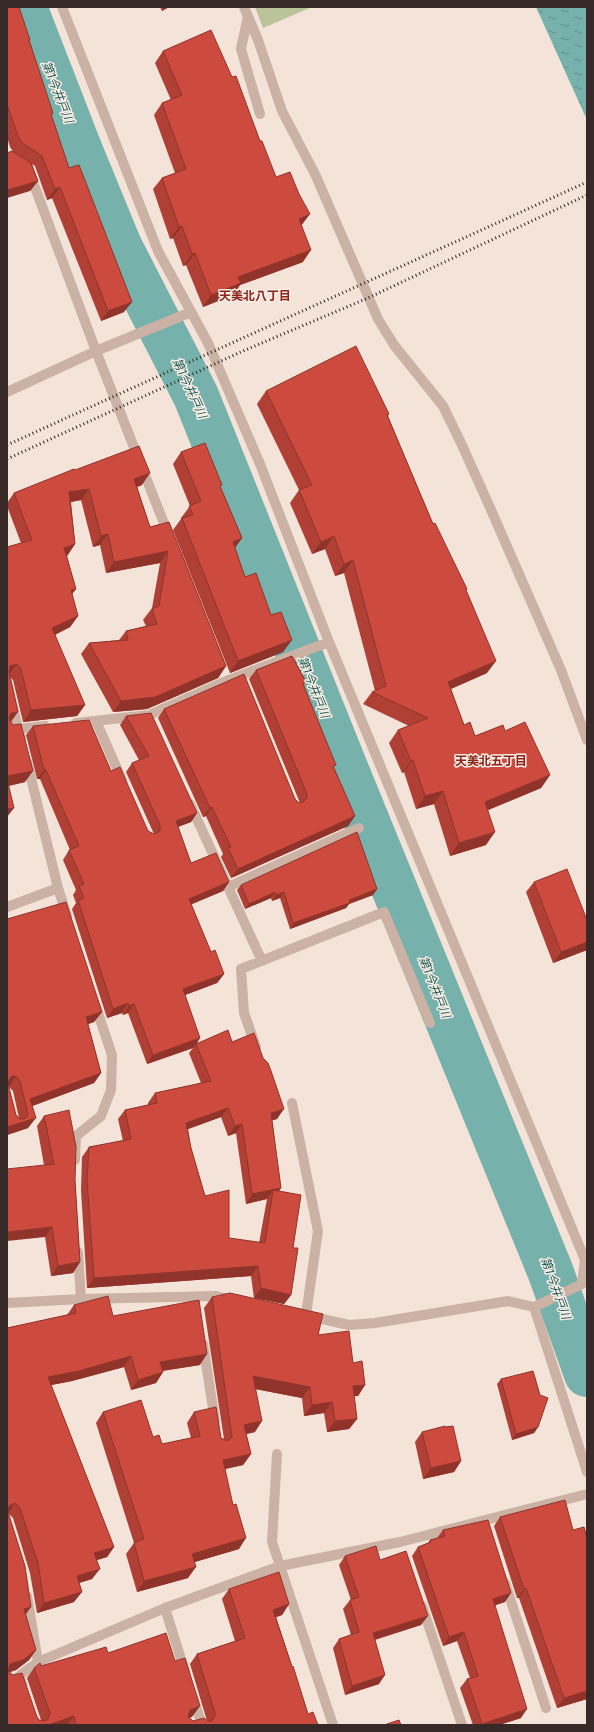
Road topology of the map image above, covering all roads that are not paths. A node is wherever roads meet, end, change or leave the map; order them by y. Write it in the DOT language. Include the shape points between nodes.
graph roads {
  1 [pos="62,7"];
  2 [pos="246,12"];
  3 [pos="260,114"];
  4 [pos="22,166"];
  5 [pos="191,312"];
  6 [pos="96,351"];
  7 [pos="7,392"];
  8 [pos="174,549"];
  9 [pos="329,642"];
  10 [pos="7,682"];
  11 [pos="96,721"];
  12 [pos="18,729"];
  13 [pos="7,730"];
  14 [pos="587,740"];
  15 [pos="125,786"];
  16 [pos="185,794"];
  17 [pos="359,828"];
  18 [pos="228,887"];
  19 [pos="58,888"];
  20 [pos="7,907"];
  21 [pos="70,926"];
  22 [pos="262,961"];
  23 [pos="92,995"];
  24 [pos="430,1023"];
  25 [pos="260,1059"];
  26 [pos="292,1103"];
  27 [pos="75,1167"];
  28 [pos="77,1245"];
  29 [pos="586,1259"];
  30 [pos="583,1284"];
  31 [pos="81,1299"];
  32 [pos="238,1301"];
  33 [pos="7,1304"];
  34 [pos="535,1306"];
  35 [pos="202,1335"];
  36 [pos="216,1429"];
  37 [pos="277,1454"];
  38 [pos="587,1472"];
  39 [pos="587,1494"];
  40 [pos="280,1566"];
  41 [pos="502,1573"];
  42 [pos="26,1589"];
  43 [pos="417,1593"];
  44 [pos="166,1608"];
  45 [pos="38,1662"];
  46 [pos="19,1676"];
  47 [pos="7,1679"];
  48 [pos="26,1697"];
  49 [pos="546,1708"];
  50 [pos="198,1723"];
  51 [pos="333,1725"];
  52 [pos="462,1725"];
  1 -- 5 [label="street" via="158,251"];
  2 -- 3 [label="street" via="241,49"];
  2 -- 14 [label="street" via="282,111 315,174 378,319 394,345 443,406 461,443 560,670"];
  4 -- 6 [label="street" via="29,169"];
  5 -- 6 [label="street"];
  5 -- 9 [label="street" via="208,344 260,464"];
  6 -- 7 [label="street"];
  6 -- 8 [label="street"];
  9 -- 11 [label="street" via="242,680 224,678 151,719"];
  9 -- 29 [label="street"];
  10 -- 12 [label="street"];
  11 -- 12 [label="street"];
  11 -- 15 [label="street"];
  12 -- 13 [label="street"];
  12 -- 19 [label="street"];
  16 -- 18 [label="street"];
  17 -- 18 [label="street"];
  18 -- 22 [label="street"];
  19 -- 20 [label="street"];
  19 -- 21 [label="street"];
  22 -- 24 [label="street" via="384,912"];
  22 -- 25 [label="street" via="241,969 244,1012"];
  23 -- 27 [label="street" via="112,1055 111,1090 101,1116 76,1136"];
  26 -- 34 [label="street" via="318,1231 303,1315 349,1325 508,1301"];
  28 -- 31 [label="street"];
  29 -- 30 [label="street"];
  30 -- 34 [label="street"];
  31 -- 32 [label="street" via="196,1300 216,1296"];
  31 -- 33 [label="street"];
  34 -- 38 [label="street"];
  35 -- 36 [label="street"];
  37 -- 40 [label="street" via="272,1542"];
  39 -- 40 [label="street" via="486,1524 401,1545"];
  40 -- 44 [label="street"];
  40 -- 51 [label="street"];
  41 -- 49 [label="street"];
  42 -- 45 [label="street"];
  43 -- 52 [label="street"];
  44 -- 45 [label="street"];
  44 -- 50 [label="street"];
  45 -- 46 [label="street"];
  46 -- 47 [label="street"];
  46 -- 48 [label="street"];
}
